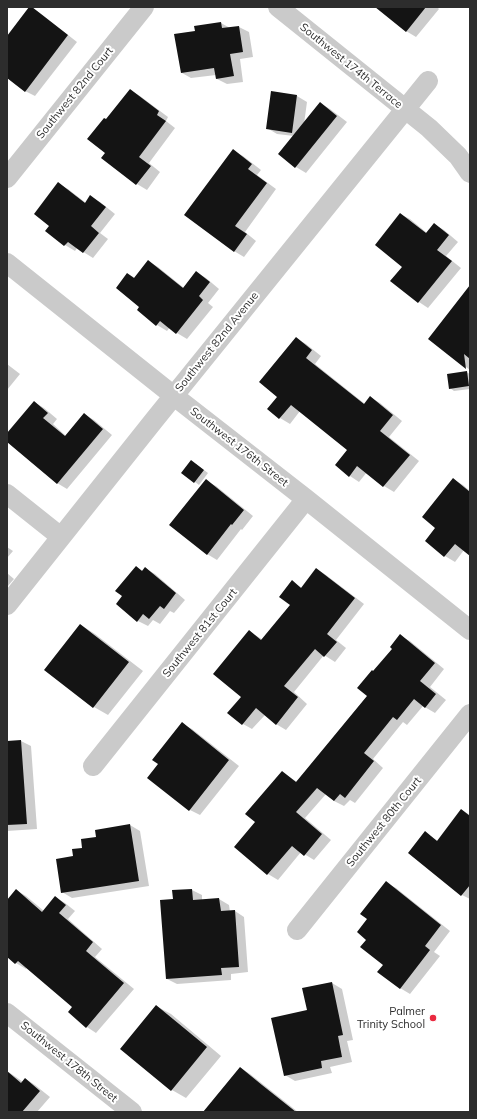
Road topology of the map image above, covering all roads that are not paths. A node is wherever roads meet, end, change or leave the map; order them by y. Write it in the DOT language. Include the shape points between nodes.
graph roads {
  1 [pos="144,7"];
  2 [pos="278,7"];
  3 [pos="428,81"];
  4 [pos="405,109"];
  5 [pos="470,173"];
  6 [pos="7,178"];
  7 [pos="7,263"];
  8 [pos="174,396"];
  9 [pos="7,494"];
  10 [pos="306,499"];
  11 [pos="61,537"];
  12 [pos="7,605"];
  13 [pos="470,630"];
  14 [pos="470,714"];
  15 [pos="94,766"];
  16 [pos="298,930"];
  17 [pos="7,1013"];
  18 [pos="132,1112"];
  1 -- 6 [label="street, Southwest 82nd Court"];
  2 -- 4 [label="street, Southwest 174th Terrace"];
  3 -- 4 [label="street, Southwest 82nd Avenue"];
  4 -- 5 [label="street, Southwest 174th Terrace" via="446,144"];
  4 -- 8 [label="street, Southwest 82nd Avenue"];
  7 -- 8 [label="street, Southwest 176th Street"];
  8 -- 10 [label="street, Southwest 176th Street"];
  8 -- 11 [label="street, Southwest 82nd Avenue"];
  9 -- 11 [label="street"];
  10 -- 13 [label="street, Southwest 176th Street"];
  10 -- 15 [label="street, Southwest 81st Court"];
  11 -- 12 [label="street, Southwest 82nd Avenue"];
  14 -- 16 [label="street, Southwest 80th Court"];
  17 -- 18 [label="street, Southwest 178th Street"];
}
